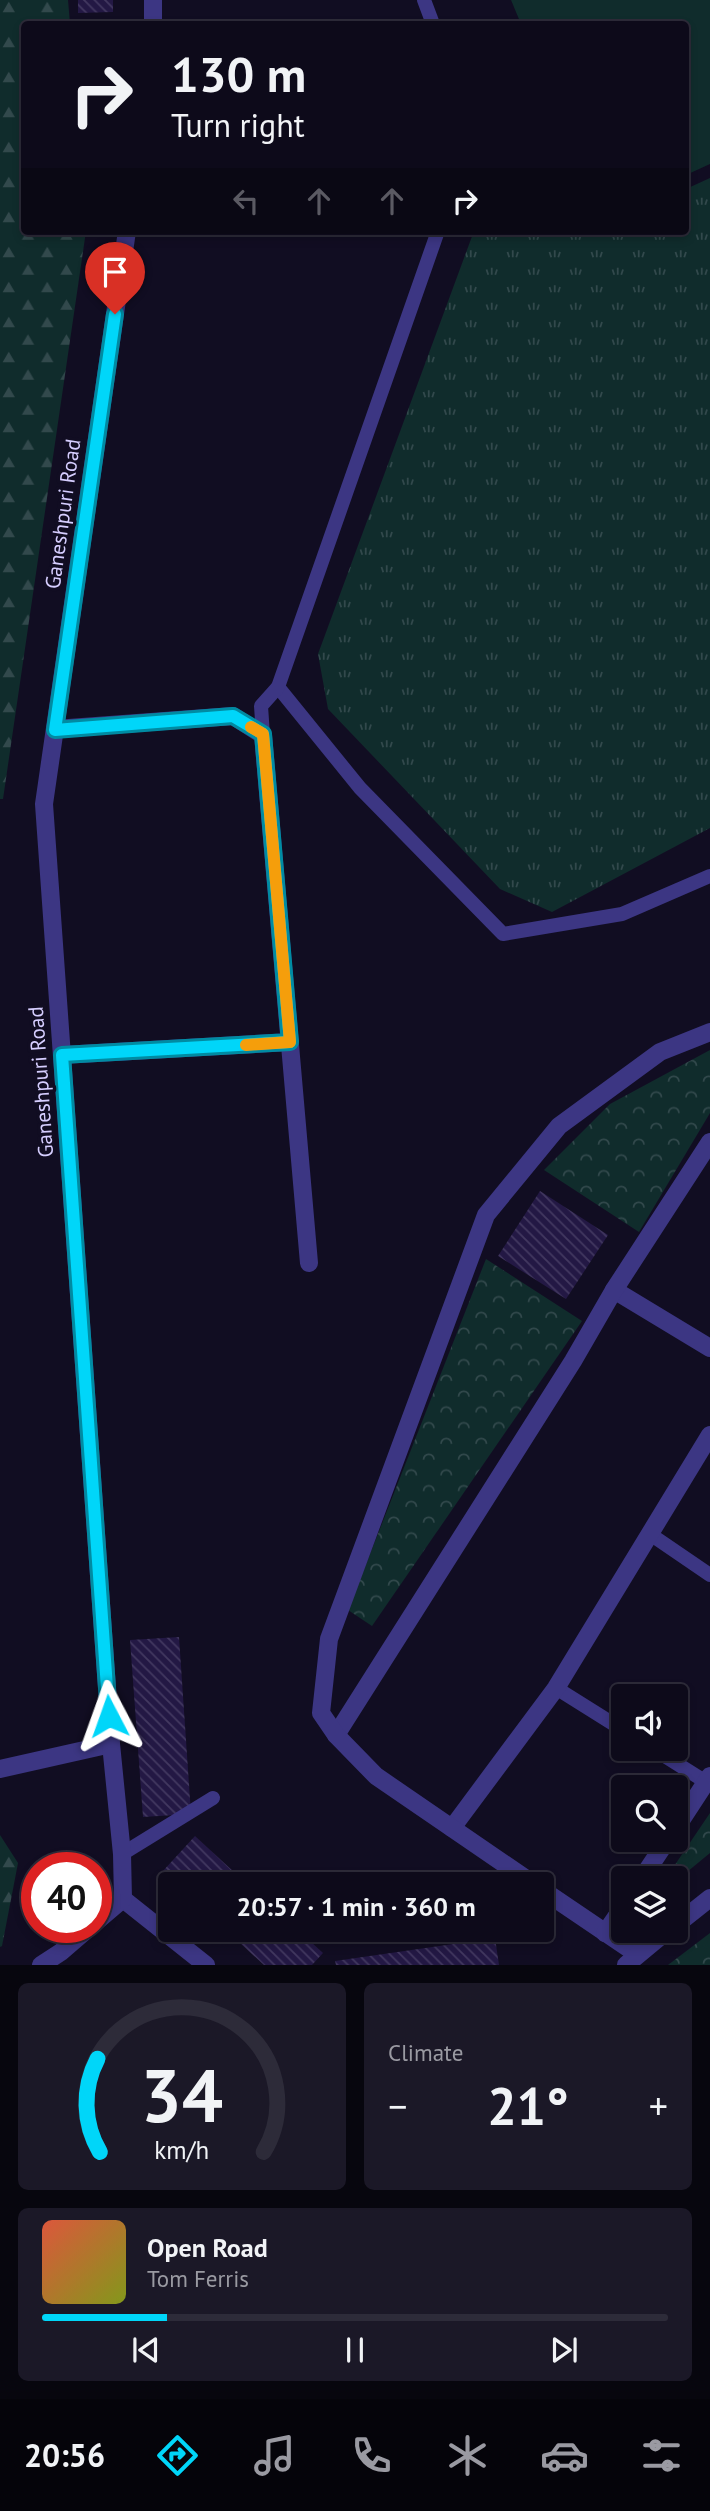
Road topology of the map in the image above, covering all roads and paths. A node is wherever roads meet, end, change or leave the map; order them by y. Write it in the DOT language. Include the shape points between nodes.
graph roads {
  1 [pos="153,0"];
  2 [pos="424,0"];
  3 [pos="153,21"];
  4 [pos="432,21"];
  5 [pos="126,235"];
  6 [pos="437,235"];
  7 [pos="278,687"];
  8 [pos="55,730"];
  9 [pos="263,734"];
  10 [pos="710,876"];
  11 [pos="710,1031"];
  12 [pos="290,1042"];
  13 [pos="62,1055"];
  14 [pos="710,1142"];
  15 [pos="309,1263"];
  16 [pos="614,1290"];
  17 [pos="710,1348"];
  18 [pos="710,1435"];
  19 [pos="650,1534"];
  20 [pos="710,1575"];
  21 [pos="556,1688"];
  22 [pos="611,1722"];
  23 [pos="336,1735"];
  24 [pos="111,1744"];
  25 [pos="675,1761"];
  26 [pos="0,1769"];
  27 [pos="708,1779"];
  28 [pos="213,1798"];
  29 [pos="688,1810"];
  30 [pos="452,1828"];
  31 [pos="122,1854"];
  32 [pos="516,1872"];
  33 [pos="554,1898"];
  34 [pos="710,1898"];
  35 [pos="123,1899"];
  36 [pos="112,1908"];
  37 [pos="688,1915"];
  38 [pos="611,1924"];
  39 [pos="605,1933"];
  40 [pos="71,1943"];
  41 [pos="652,1943"];
  42 [pos="631,1960"];
  43 [pos="197,1962"];
  44 [pos="41,1965"];
  1 -- 3 [label="street"];
  2 -- 4 [label="lane"];
  5 -- 8 [label="street, Ganeshpuri Road"];
  6 -- 7 [label="lane"];
  7 -- 9 [label="lane" via="261,706"];
  7 -- 10 [label="lane" via="360,788 503,934 622,914"];
  8 -- 9 [label="street" via="233,716"];
  8 -- 13 [label="street, Ganeshpuri Road" via="44,804"];
  9 -- 12 [label="street"];
  11 -- 23 [label="street" via="660,1052 559,1126 486,1215 329,1639 321,1713"];
  12 -- 13 [label="street"];
  12 -- 15 [label="street"];
  13 -- 24 [label="street, Ganeshpuri Road"];
  14 -- 16 [label="street"];
  16 -- 17 [label="street"];
  16 -- 23 [label="street"];
  18 -- 19 [label="street"];
  19 -- 20 [label="lane"];
  19 -- 21 [label="street"];
  21 -- 22 [label="lane"];
  21 -- 30 [label="street"];
  23 -- 30 [label="street" via="376,1776"];
  24 -- 26 [label="street"];
  24 -- 31 [label="street, Ganeshpuri Road"];
  25 -- 27 [label="lane"];
  27 -- 29 [label="street"];
  28 -- 31 [label="lane"];
  30 -- 32 [label="street"];
  31 -- 35 [label="street, Ganeshpuri Road"];
  33 -- 39 [label="street"];
  34 -- 37 [label="street"];
  35 -- 36 [label="street"];
  35 -- 43 [label="street"];
  38 -- 39 [label="street"];
  39 -- 42 [label="street"];
  40 -- 44 [label="street"];
  41 -- 42 [label="street"];
}
